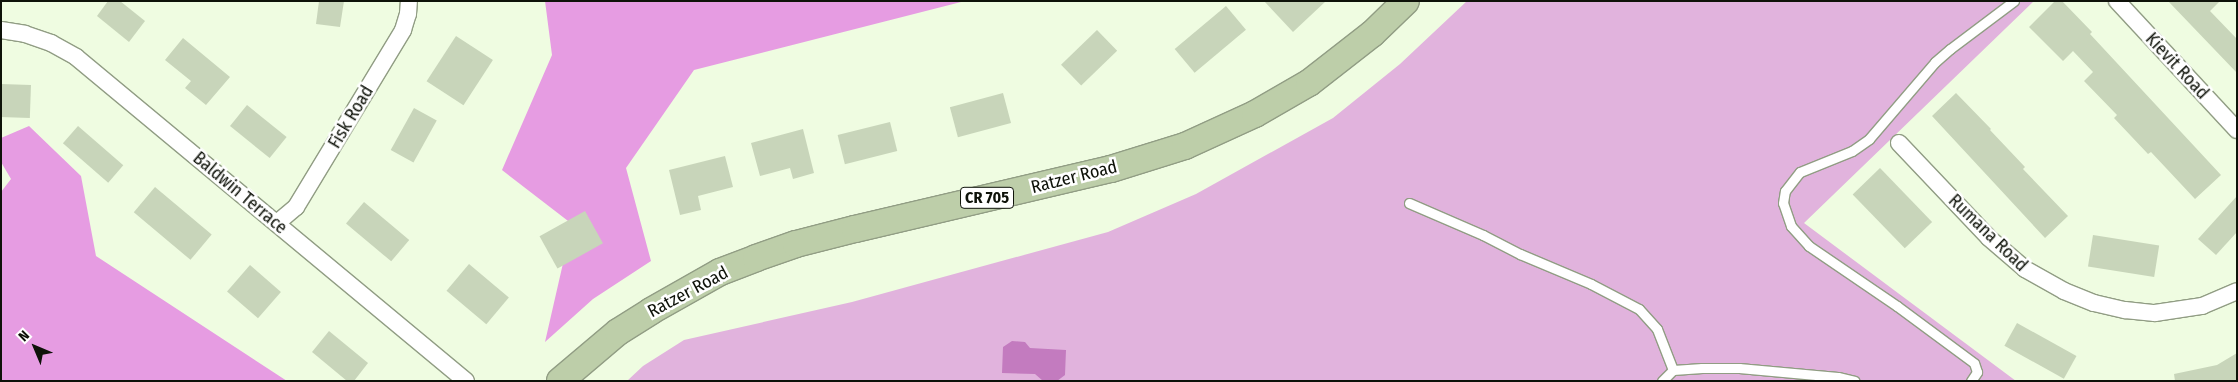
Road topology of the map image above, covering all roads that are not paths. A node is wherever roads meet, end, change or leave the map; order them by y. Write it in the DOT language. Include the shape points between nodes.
graph roads {
  1 [pos="409,1"];
  2 [pos="1406,1"];
  3 [pos="2014,1"];
  4 [pos="2117,1"];
  5 [pos="1,30"];
  6 [pos="2237,130"];
  7 [pos="1899,143"];
  8 [pos="1409,203"];
  9 [pos="277,223"];
  10 [pos="2237,291"];
  11 [pos="1673,370"];
  12 [pos="466,381"];
  13 [pos="560,381"];
  14 [pos="1662,381"];
  15 [pos="1855,381"];
  16 [pos="1971,381"];
  1 -- 9 [label="street, Fisk Road" via="402,30 296,207"];
  2 -- 13 [label="main road, Ratzer Road / CR 705" via="1372,34 1309,83 1255,114 1185,146 1111,169 855,229 756,258 720,272 651,311 618,332"];
  3 -- 16 [label="lane" via="1935,62 1869,139 1852,151 1800,172 1785,191 1783,203 1791,226 1809,246 1974,363 1978,372"];
  4 -- 6 [label="street, Kievit Road"];
  5 -- 9 [label="street, Baldwin Terrace" via="25,34 76,56"];
  7 -- 10 [label="street, Rumana Road" via="1989,238 2025,269 2064,291 2094,303 2155,313 2202,306"];
  8 -- 11 [label="lane" via="1591,284 1638,309 1657,329"];
  9 -- 12 [label="street, Baldwin Terrace"];
  11 -- 14 [label="lane"];
  11 -- 15 [label="lane" via="1739,368"];
}
